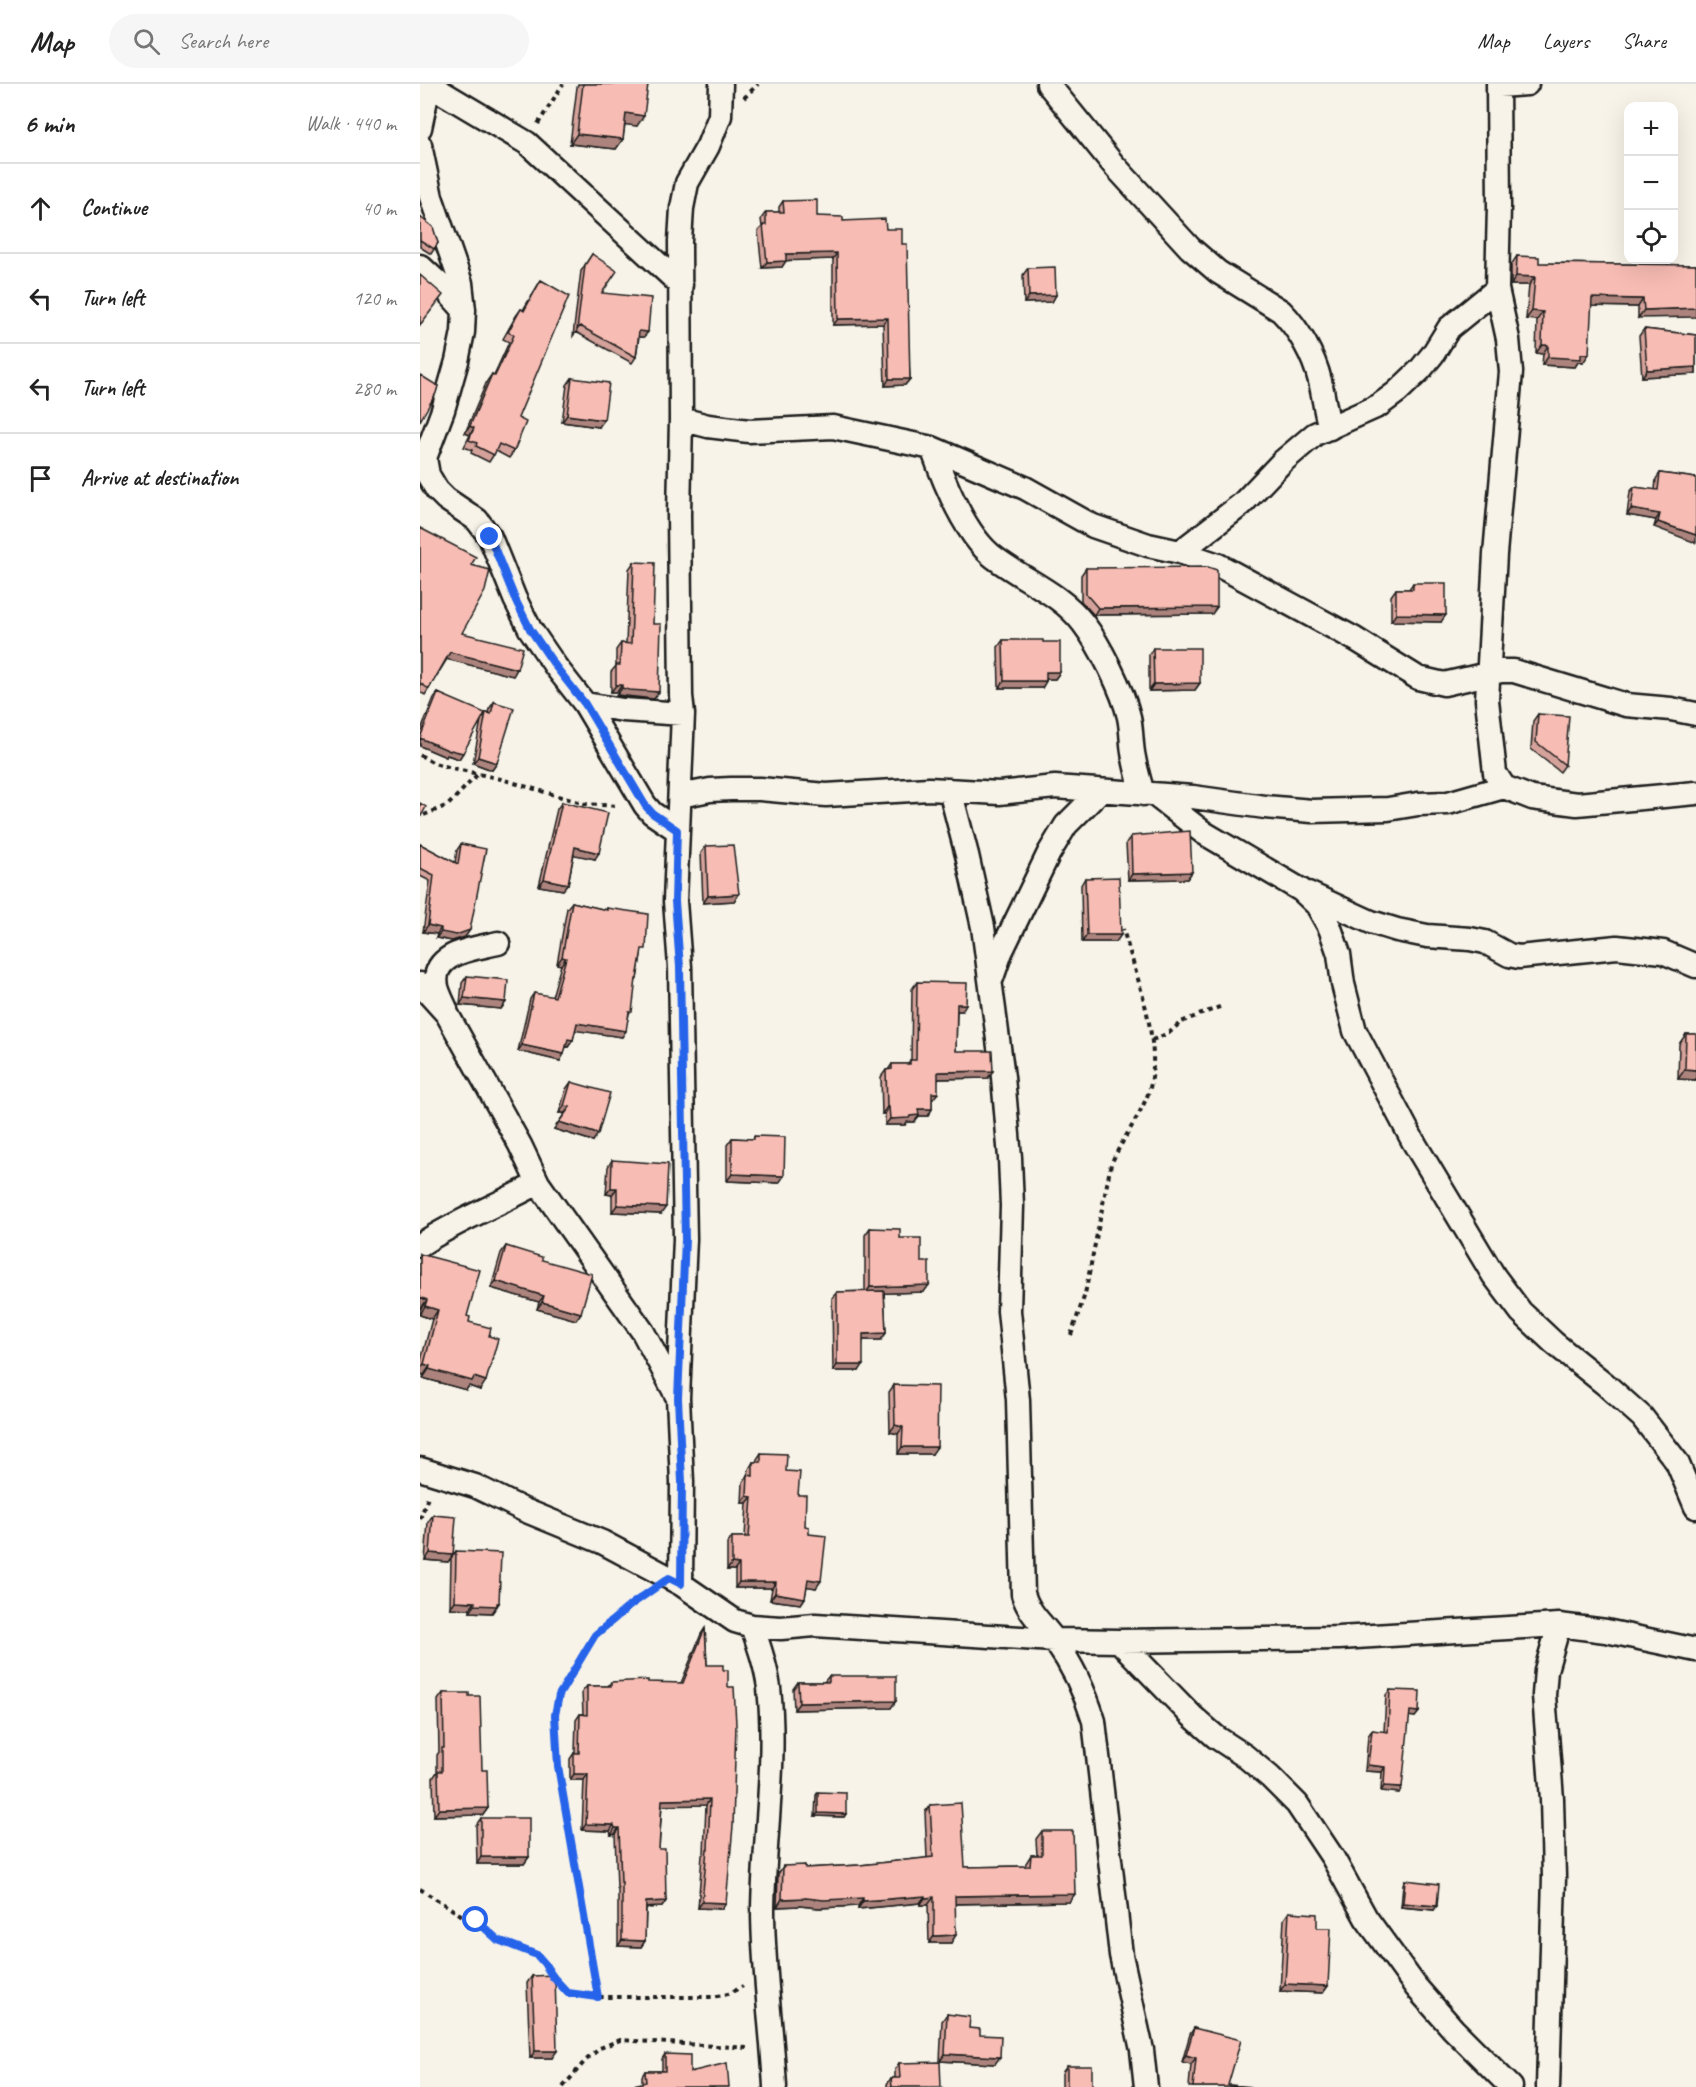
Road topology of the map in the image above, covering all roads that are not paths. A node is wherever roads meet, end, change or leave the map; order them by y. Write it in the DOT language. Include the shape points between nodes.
graph roads {
  1 [pos="722,84"];
  2 [pos="1049,84"];
  3 [pos="1527,84"];
  4 [pos="1498,85"];
  5 [pos="438,87"];
  6 [pos="420,128"];
  7 [pos="420,145"];
  8 [pos="420,266"];
  9 [pos="681,285"];
  10 [pos="1497,289"];
  11 [pos="464,310"];
  12 [pos="681,419"];
  13 [pos="1330,428"];
  14 [pos="932,448"];
  15 [pos="1180,552"];
  16 [pos="1488,675"];
  17 [pos="585,704"];
  18 [pos="683,714"];
  19 [pos="1696,714"];
  20 [pos="1504,787"];
  21 [pos="950,790"];
  22 [pos="1100,790"];
  23 [pos="1696,792"];
  24 [pos="1149,794"];
  25 [pos="680,796"];
  26 [pos="677,830"];
  27 [pos="1301,890"];
  28 [pos="498,943"];
  29 [pos="1696,966"];
  30 [pos="420,984"];
  31 [pos="991,985"];
  32 [pos="447,1014"];
  33 [pos="538,1183"];
  34 [pos="420,1245"];
  35 [pos="678,1398"];
  36 [pos="420,1469"];
  37 [pos="1696,1507"];
  38 [pos="675,1581"];
  39 [pos="1559,1625"];
  40 [pos="752,1626"];
  41 [pos="1054,1640"];
  42 [pos="1119,1641"];
  43 [pos="1696,1650"];
  44 [pos="1145,2086"];
  45 [pos="775,2087"];
  46 [pos="1511,2087"];
  47 [pos="1548,2087"];
  1 -- 9 [label="street" via="720,116 687,183 680,241"];
  2 -- 13 [label="street" via="1113,164 1190,248 1218,272 1289,318 1316,367"];
  3 -- 4 [label="street"];
  4 -- 10 [label="street"];
  5 -- 6 [label="street"];
  5 -- 9 [label="street" via="527,142"];
  7 -- 11 [label="street" via="434,205 461,283"];
  8 -- 11 [label="street"];
  9 -- 12 [label="street"];
  10 -- 13 [label="street" via="1449,328 1433,354 1397,392 1378,406"];
  10 -- 16 [label="street" via="1508,339 1510,372"];
  11 -- 17 [label="street" via="457,361 425,458 428,475 437,490 477,520 490,537 530,629"];
  12 -- 14 [label="street" via="749,431 833,427"];
  12 -- 18 [label="street"];
  13 -- 15 [label="street" via="1303,444 1242,504"];
  14 -- 15 [label="street" via="1025,488 1093,526"];
  14 -- 24 [label="street" via="976,540 994,557 1066,606 1083,623 1119,688 1129,716 1134,758"];
  15 -- 16 [label="street" via="1218,565 1418,678 1444,684"];
  16 -- 19 [label="street" via="1514,671 1626,705"];
  16 -- 20 [label="street" via="1495,773"];
  17 -- 18 [label="street"];
  17 -- 26 [label="street" via="645,805"];
  18 -- 25 [label="street"];
  20 -- 23 [label="street" via="1532,798 1577,804"];
  20 -- 24 [label="street" via="1448,803 1312,811"];
  21 -- 22 [label="street"];
  21 -- 25 [label="street" via="826,795 731,789"];
  21 -- 31 [label="street" via="983,927"];
  22 -- 24 [label="street"];
  22 -- 31 [label="street" via="1066,825 1048,853 1001,952"];
  24 -- 27 [label="street" via="1213,839"];
  25 -- 26 [label="street"];
  26 -- 35 [label="street" via="675,901 680,967 685,1239"];
  27 -- 29 [label="street" via="1380,925 1427,936 1485,942 1519,957 1617,947 1663,952"];
  27 -- 37 [label="street" via="1317,905 1330,928 1355,1031 1413,1141 1494,1276 1521,1312 1554,1344 1642,1417 1677,1462"];
  28 -- 32 [label="street" via="459,952 441,964 437,986"];
  30 -- 32 [label="street"];
  31 -- 41 [label="street" via="1010,1158 1009,1311 1018,1400 1023,1594 1026,1605"];
  32 -- 33 [label="street"];
  33 -- 34 [label="street"];
  33 -- 35 [label="street" via="643,1332"];
  35 -- 38 [label="street" via="682,1482"];
  36 -- 38 [label="street" via="475,1486 602,1542"];
  38 -- 40 [label="street" via="735,1621"];
  39 -- 42 [label="street" via="1340,1638"];
  39 -- 43 [label="street"];
  39 -- 47 [label="street" via="1546,1670 1544,1695 1554,1877"];
  40 -- 41 [label="street" via="836,1626"];
  40 -- 45 [label="street" via="769,1688 763,1912"];
  41 -- 42 [label="street"];
  41 -- 44 [label="street" via="1084,1690 1094,1721 1120,1954 1142,2050"];
  42 -- 46 [label="street" via="1192,1716 1245,1756 1297,1804 1366,1918 1416,1987"];
}
